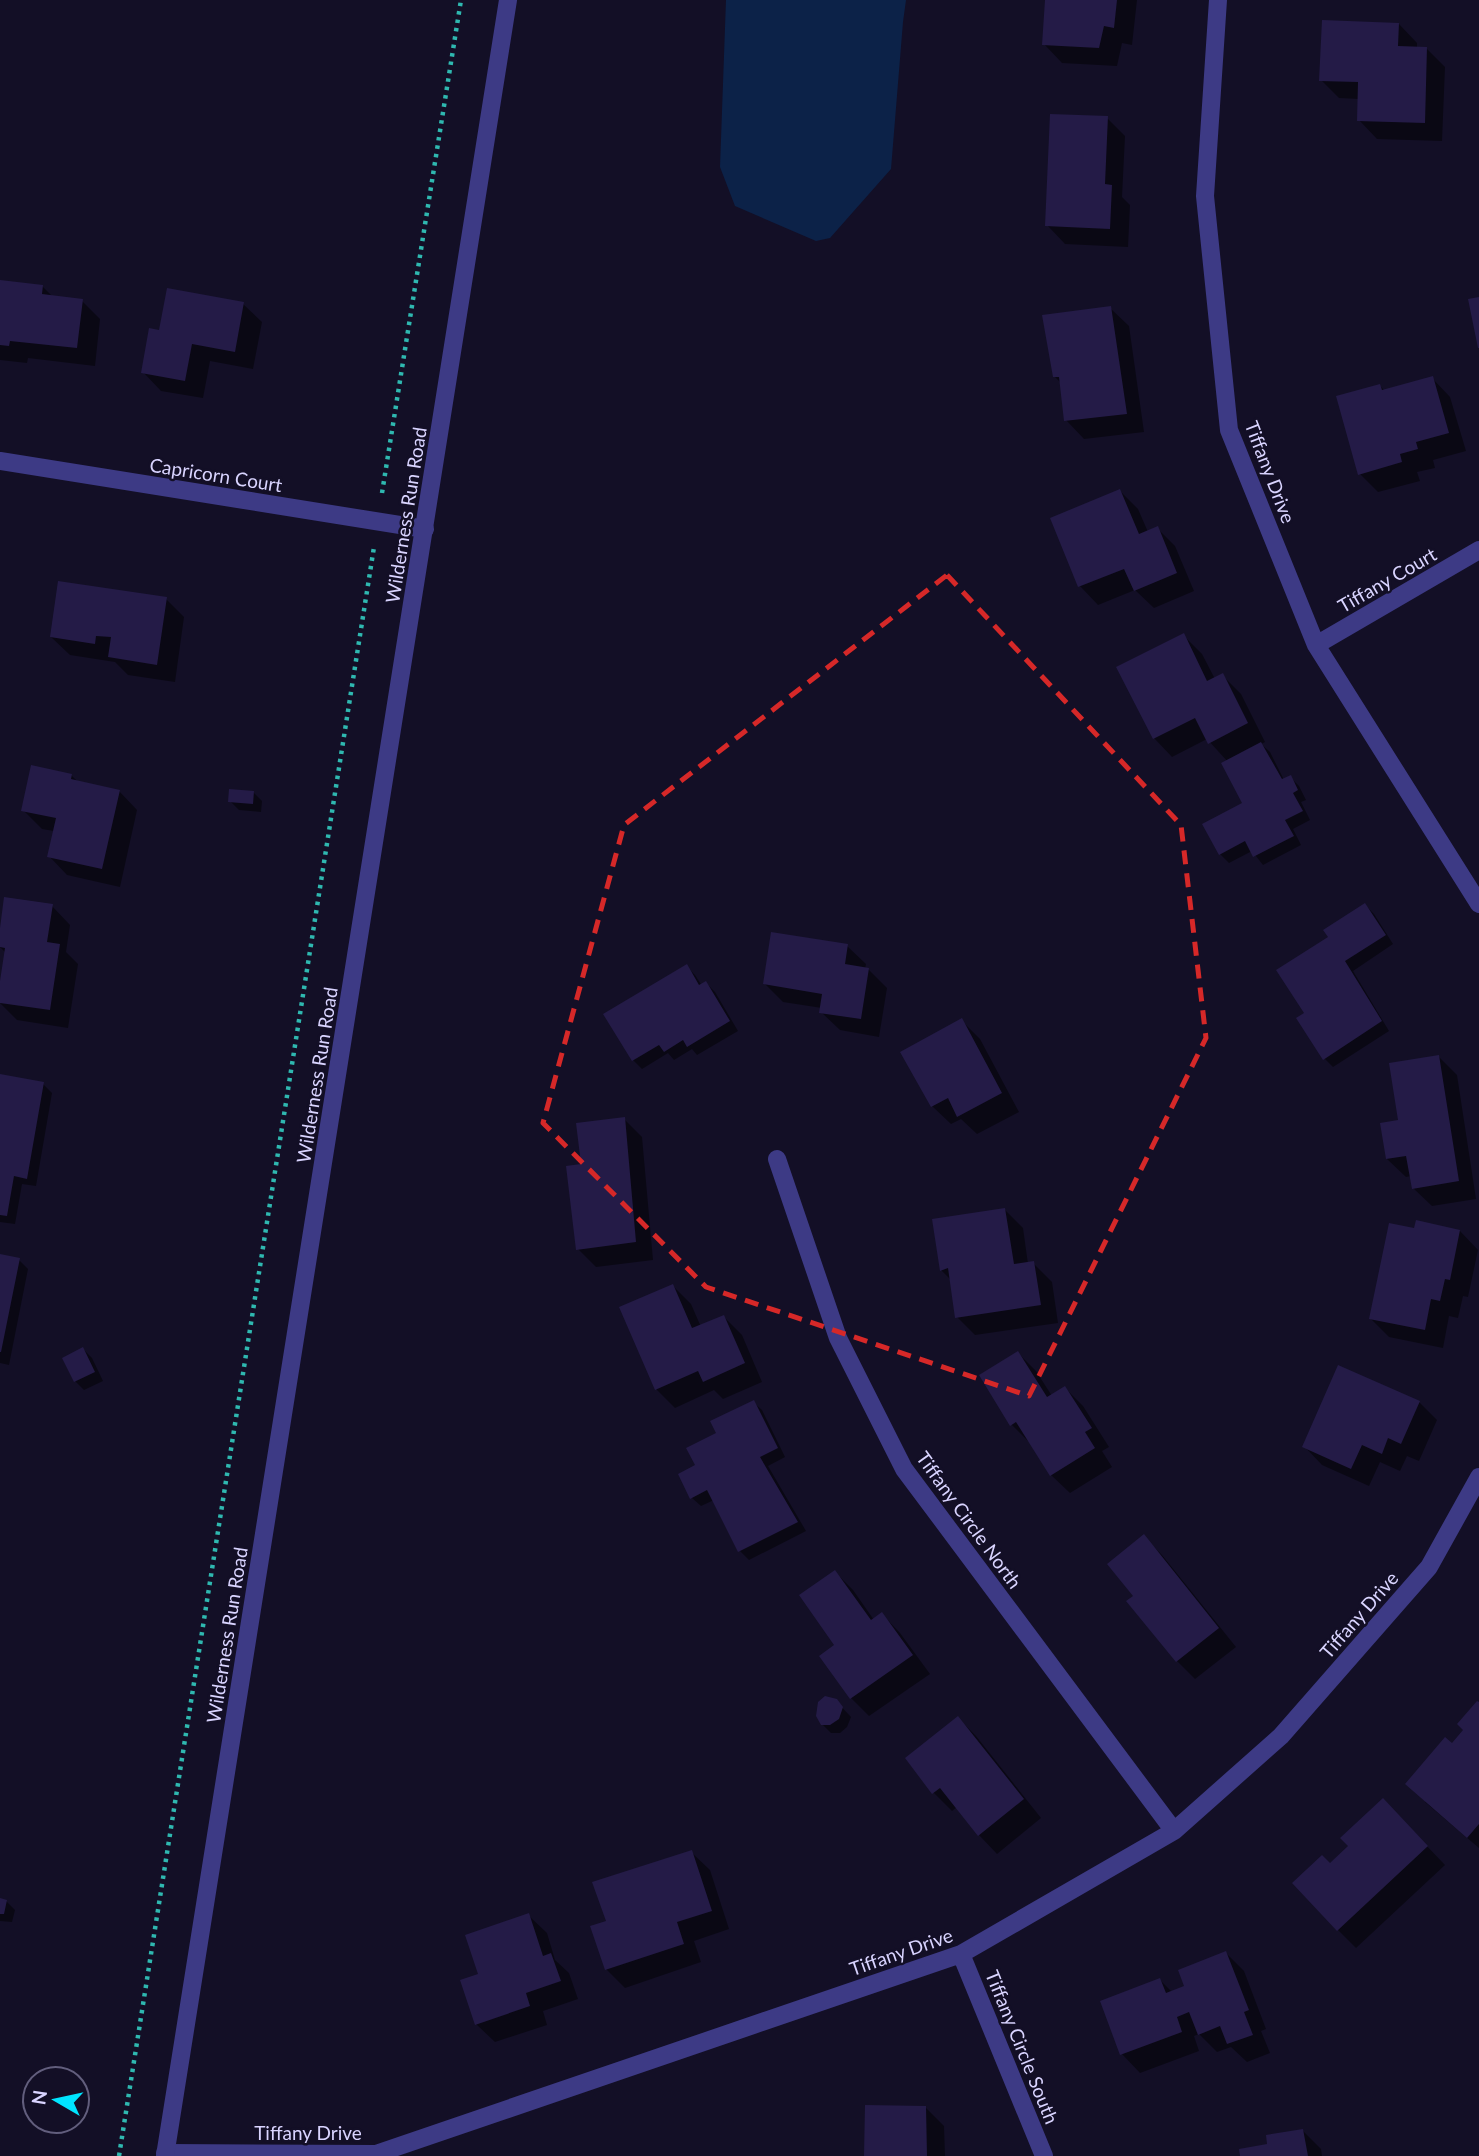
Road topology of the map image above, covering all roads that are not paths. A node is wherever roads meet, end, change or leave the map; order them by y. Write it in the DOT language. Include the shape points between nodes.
graph roads {
  1 [pos="508,0"];
  2 [pos="1218,0"];
  3 [pos="0,461"];
  4 [pos="425,529"];
  5 [pos="1479,550"];
  6 [pos="1316,645"];
  7 [pos="1479,904"];
  8 [pos="777,1159"];
  9 [pos="1479,1477"];
  10 [pos="1174,1832"];
  11 [pos="961,1954"];
  12 [pos="165,2155"];
  13 [pos="1044,2156"];
  1 -- 4 [label="street, Wilderness Run Road"];
  2 -- 6 [label="street, Tiffany Drive" via="1205,196 1228,430"];
  3 -- 4 [label="street, Capricorn Court"];
  4 -- 12 [label="street, Wilderness Run Road"];
  5 -- 6 [label="street, Tiffany Court"];
  6 -- 7 [label="street, Tiffany Drive"];
  8 -- 10 [label="street, Tiffany Circle North" via="838,1338 904,1469"];
  9 -- 10 [label="street, Tiffany Drive" via="1426,1570 1281,1736"];
  10 -- 11 [label="street, Tiffany Drive"];
  11 -- 12 [label="street, Tiffany Drive" via="376,2154"];
  11 -- 13 [label="street, Tiffany Circle South"];
}
